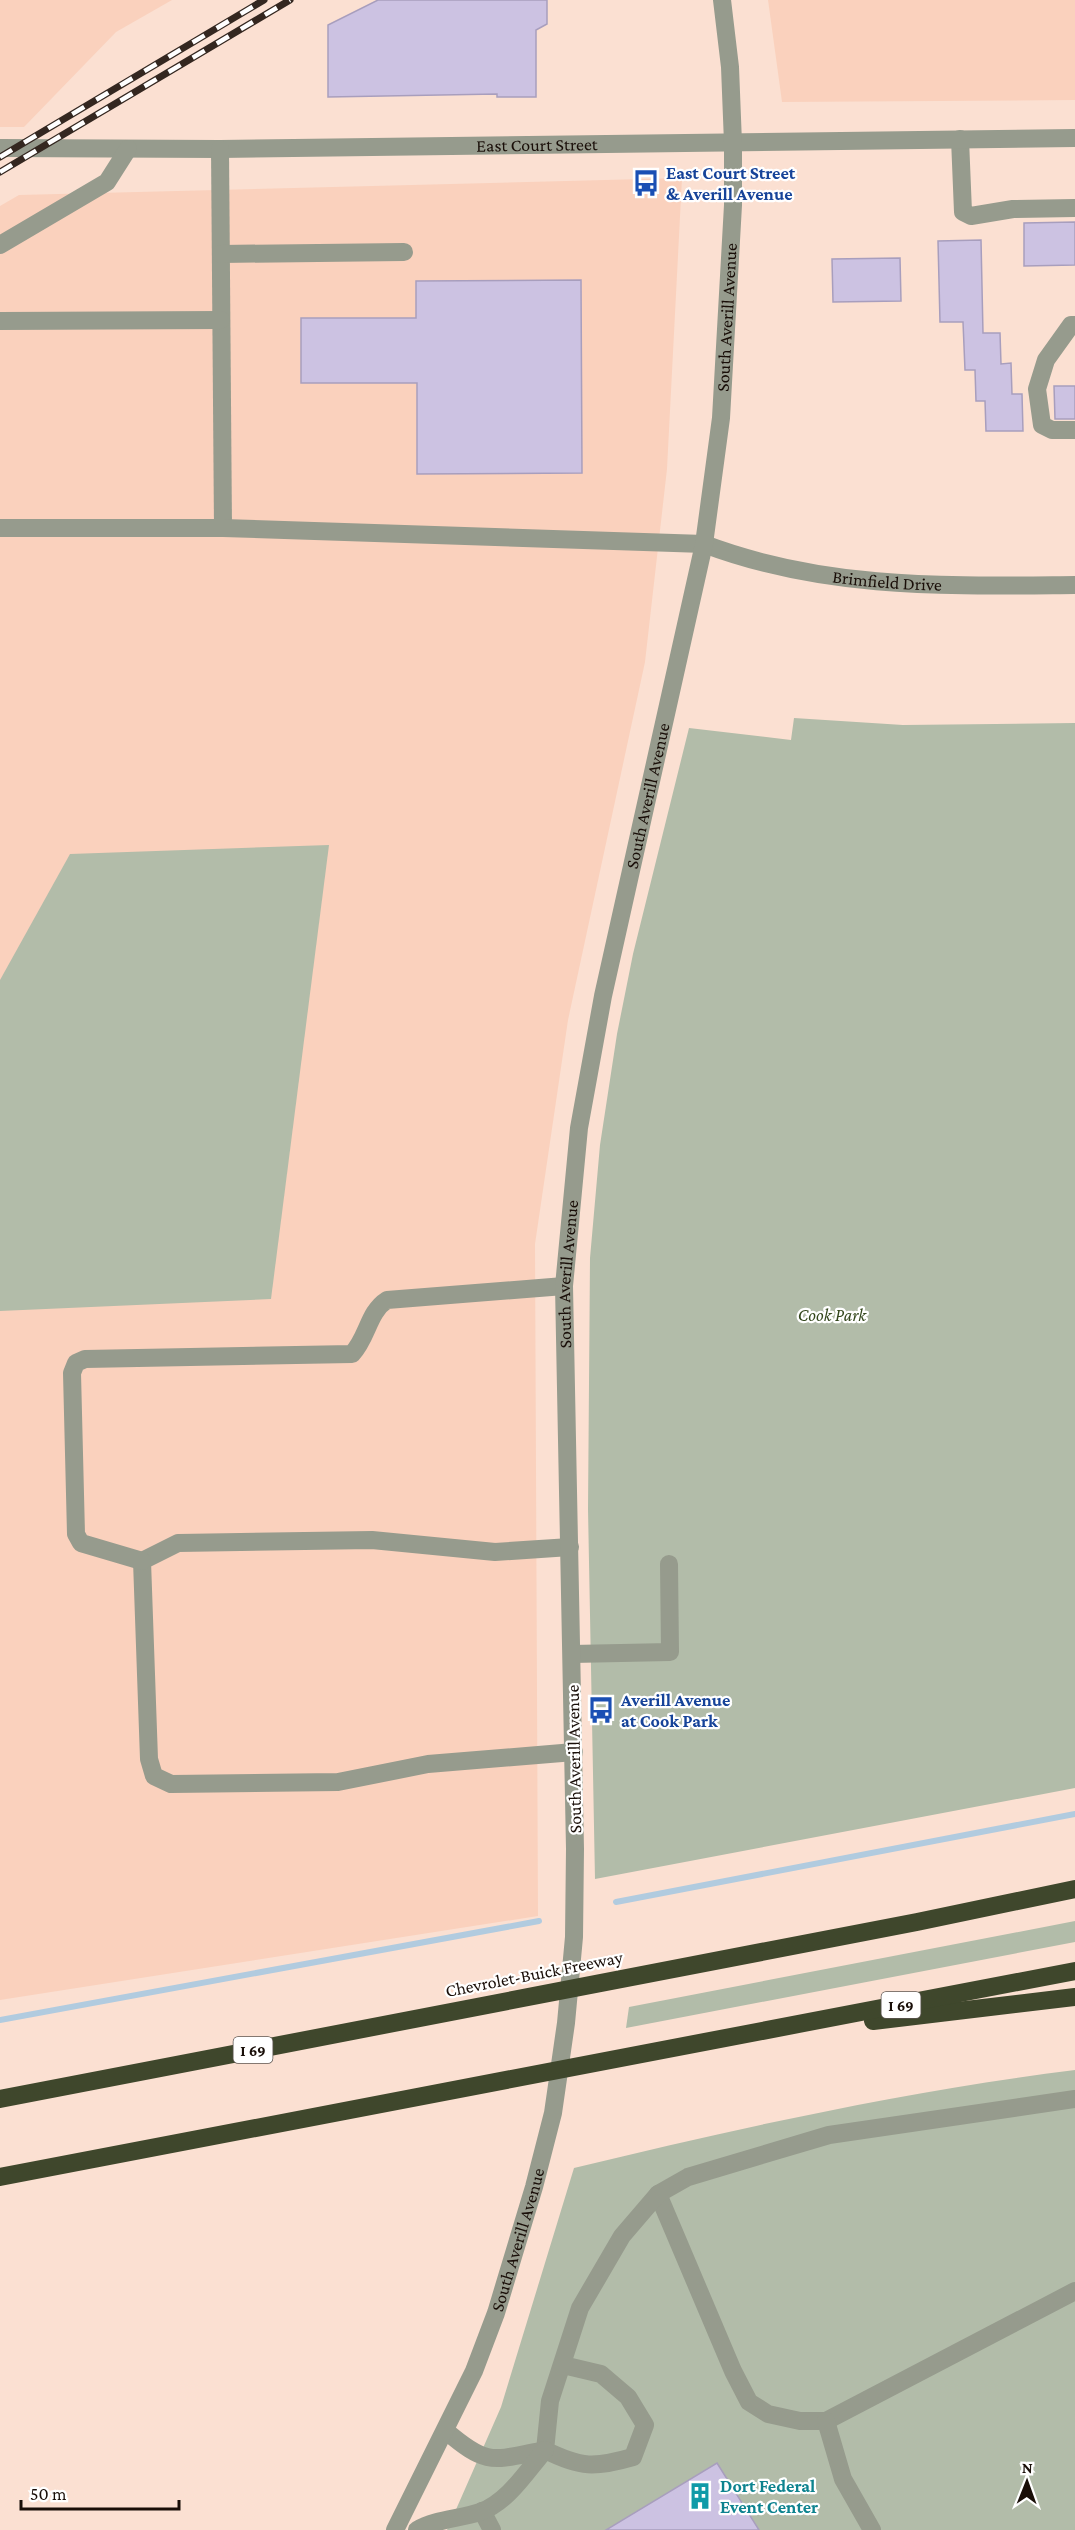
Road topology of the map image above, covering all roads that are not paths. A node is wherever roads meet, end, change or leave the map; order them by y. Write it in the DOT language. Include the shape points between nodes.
graph roads {
  1 [pos="722,0"];
  2 [pos="1075,138"];
  3 [pos="960,139"];
  4 [pos="733,143"];
  5 [pos="0,148"];
  6 [pos="128,149"];
  7 [pos="220,150"];
  8 [pos="1075,208"];
  9 [pos="0,245"];
  10 [pos="404,252"];
  11 [pos="221,254"];
  12 [pos="221,320"];
  13 [pos="0,321"];
  14 [pos="1073,325"];
  15 [pos="1075,430"];
  16 [pos="0,528"];
  17 [pos="223,528"];
  18 [pos="704,544"];
  19 [pos="1075,585"];
  20 [pos="564,1286"];
  21 [pos="570,1547"];
  22 [pos="142,1561"];
  23 [pos="669,1564"];
  24 [pos="572,1654"];
  25 [pos="574,1752"];
  26 [pos="1075,1889"];
  27 [pos="1075,1971"];
  28 [pos="1075,1997"];
  29 [pos="728,2038"];
  30 [pos="1075,2098"];
  31 [pos="0,2099"];
  32 [pos="0,2177"];
  33 [pos="658,2194"];
  34 [pos="1075,2291"];
  35 [pos="563,2365"];
  36 [pos="826,2421"];
  37 [pos="446,2431"];
  38 [pos="545,2450"];
  39 [pos="482,2511"];
  40 [pos="395,2530"];
  41 [pos="417,2530"];
  42 [pos="492,2530"];
  43 [pos="872,2530"];
  1 -- 4 [label="street, South Averill Avenue"];
  2 -- 3 [label="street, East Court Street"];
  3 -- 4 [label="street, East Court Street"];
  3 -- 8 [label="street" via="963,212 971,216 1013,209"];
  4 -- 7 [label="street, East Court Street"];
  4 -- 18 [label="street, South Averill Avenue" via="721,418"];
  5 -- 6 [label="street, East Court Street"];
  6 -- 7 [label="street, East Court Street"];
  6 -- 9 [label="street" via="107,182"];
  7 -- 11 [label="street"];
  10 -- 11 [label="street"];
  11 -- 12 [label="street"];
  12 -- 13 [label="street"];
  12 -- 17 [label="street"];
  14 -- 15 [label="street" via="1046,360 1037,389 1042,425 1052,430"];
  16 -- 17 [label="street, Brimfield Drive"];
  17 -- 18 [label="street, Brimfield Drive"];
  18 -- 19 [label="street, Brimfield Drive" via="775,567 855,580 931,586"];
  18 -- 20 [label="street, South Averill Avenue" via="603,996 579,1128"];
  20 -- 21 [label="street, South Averill Avenue"];
  20 -- 22 [label="street" via="387,1300 376,1307 360,1346 351,1354 85,1359 76,1364 72,1373 76,1534 81,1543"];
  21 -- 22 [label="street" via="495,1552 372,1540 178,1543"];
  21 -- 24 [label="street, South Averill Avenue"];
  22 -- 25 [label="street" via="149,1759 154,1776 171,1784 338,1782 428,1764"];
  23 -- 24 [label="street" via="670,1652"];
  24 -- 25 [label="street, South Averill Avenue"];
  25 -- 37 [label="street, South Averill Avenue" via="574,1937 555,2103 496,2313"];
  26 -- 31 [label="highway, Chevrolet-Buick Freeway / I 69"];
  27 -- 29 [label="highway, I 69"];
  28 -- 29 [label="highway"];
  29 -- 32 [label="highway, I 69"];
  30 -- 33 [label="street" via="829,2135 688,2177"];
  33 -- 35 [label="street" via="622,2236 580,2308"];
  33 -- 36 [label="street" via="749,2402 768,2414 800,2421"];
  34 -- 36 [label="street"];
  35 -- 38 [label="street" via="550,2401"];
  35 -- 38 [label="street" via="601,2374 628,2397 645,2425 633,2457 604,2465 569,2462"];
  36 -- 43 [label="street" via="843,2479"];
  37 -- 38 [label="street" via="466,2448 488,2458"];
  37 -- 40 [label="street, South Averill Avenue"];
  38 -- 39 [label="street" via="506,2497"];
  39 -- 41 [label="street"];
  39 -- 42 [label="street"];
}
